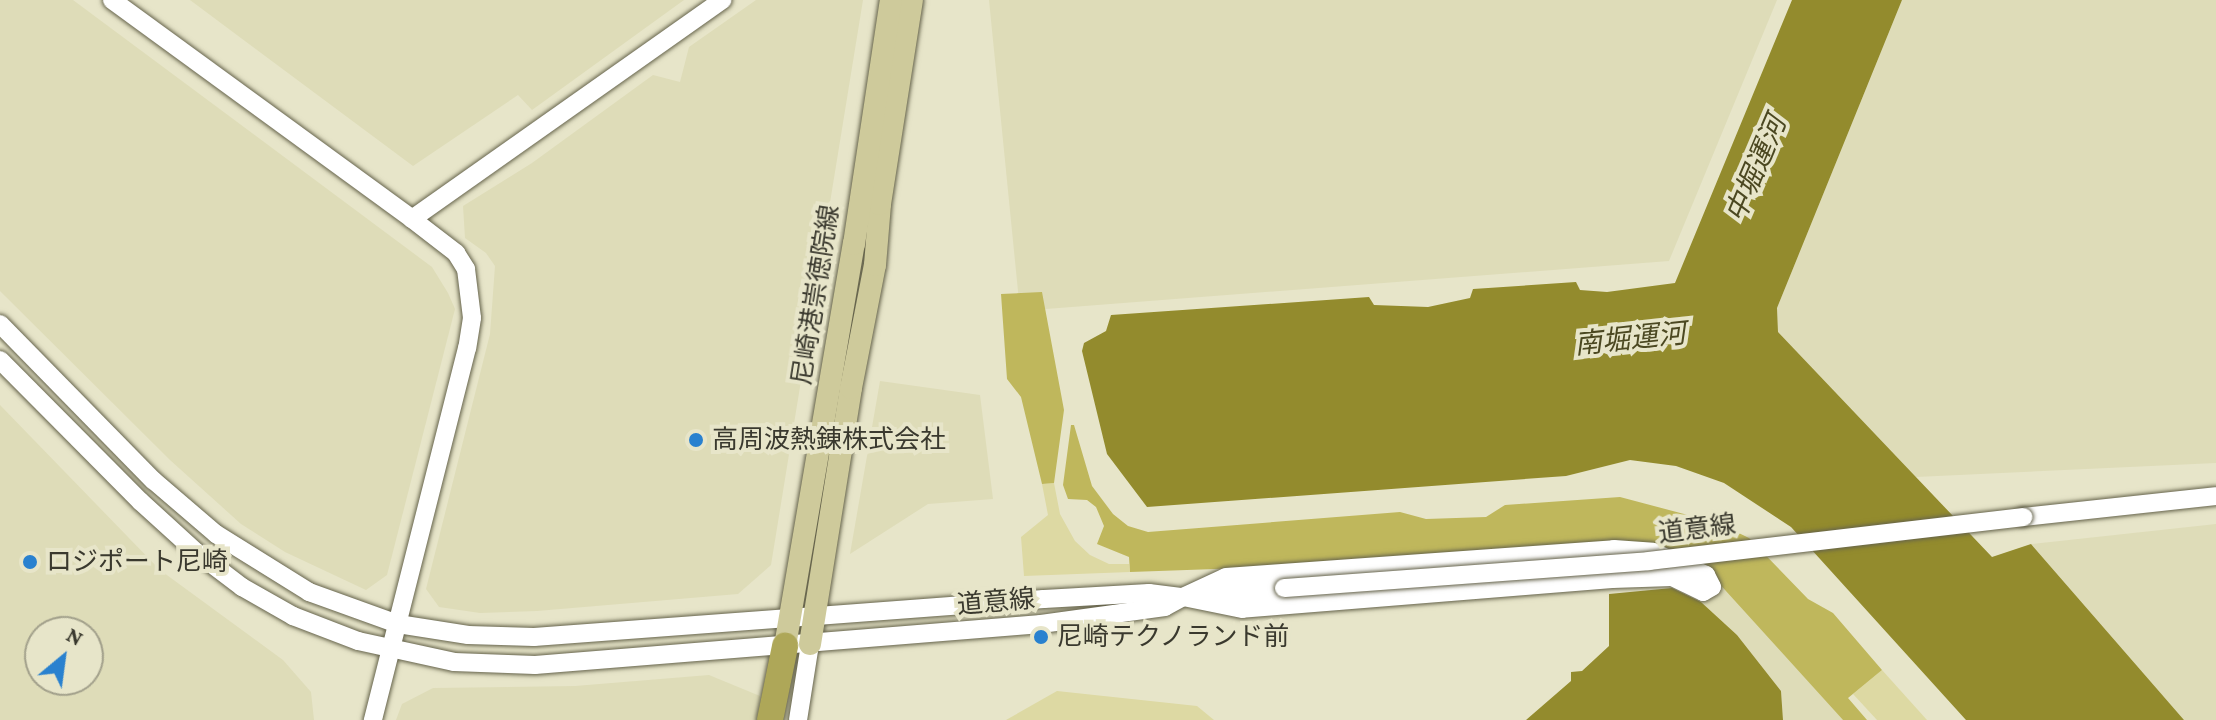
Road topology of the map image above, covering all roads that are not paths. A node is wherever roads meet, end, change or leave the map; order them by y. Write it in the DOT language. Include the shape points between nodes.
graph roads {
  1 [pos="112,0"];
  2 [pos="723,0"];
  3 [pos="891,0"];
  4 [pos="912,0"];
  5 [pos="412,219"];
  6 [pos="0,324"];
  7 [pos="0,360"];
  8 [pos="2216,496"];
  9 [pos="1183,597"];
  10 [pos="815,617"];
  11 [pos="789,618"];
  12 [pos="398,624"];
  13 [pos="798,645"];
  14 [pos="392,651"];
  15 [pos="373,720"];
  16 [pos="770,720"];
  17 [pos="798,720"];
  1 -- 5 [label="street"];
  2 -- 5 [label="street"];
  3 -- 11 [label="main road, 尼崎港崇徳院線"];
  4 -- 10 [label="main road, 尼崎港崇徳院線" via="875,265"];
  5 -- 12 [label="street" via="456,253 466,269 472,318"];
  6 -- 12 [label="street, 道意線" via="153,480 216,534 309,592"];
  7 -- 14 [label="street, 道意線" via="140,501 242,587 293,616"];
  8 -- 9 [label="street, 道意線, bridge" via="1649,561"];
  9 -- 9 [label="street" via="1226,577 1614,549 1653,552 1706,575 1712,587 1703,592 1672,577 1612,579 1242,609"];
  9 -- 10 [label="street, 道意線" via="1149,593"];
  9 -- 13 [label="street, 道意線" via="1165,607 1041,624"];
  10 -- 11 [label="street, 道意線"];
  10 -- 13 [label="main road, 尼崎港崇徳院線"];
  11 -- 12 [label="street, 道意線" via="534,637 468,635"];
  11 -- 13 [label="main road, 尼崎港崇徳院線"];
  12 -- 14 [label="street"];
  13 -- 14 [label="street, 道意線" via="497,665"];
  13 -- 16 [label="highway"];
  13 -- 17 [label="street"];
  14 -- 15 [label="street"];
}
